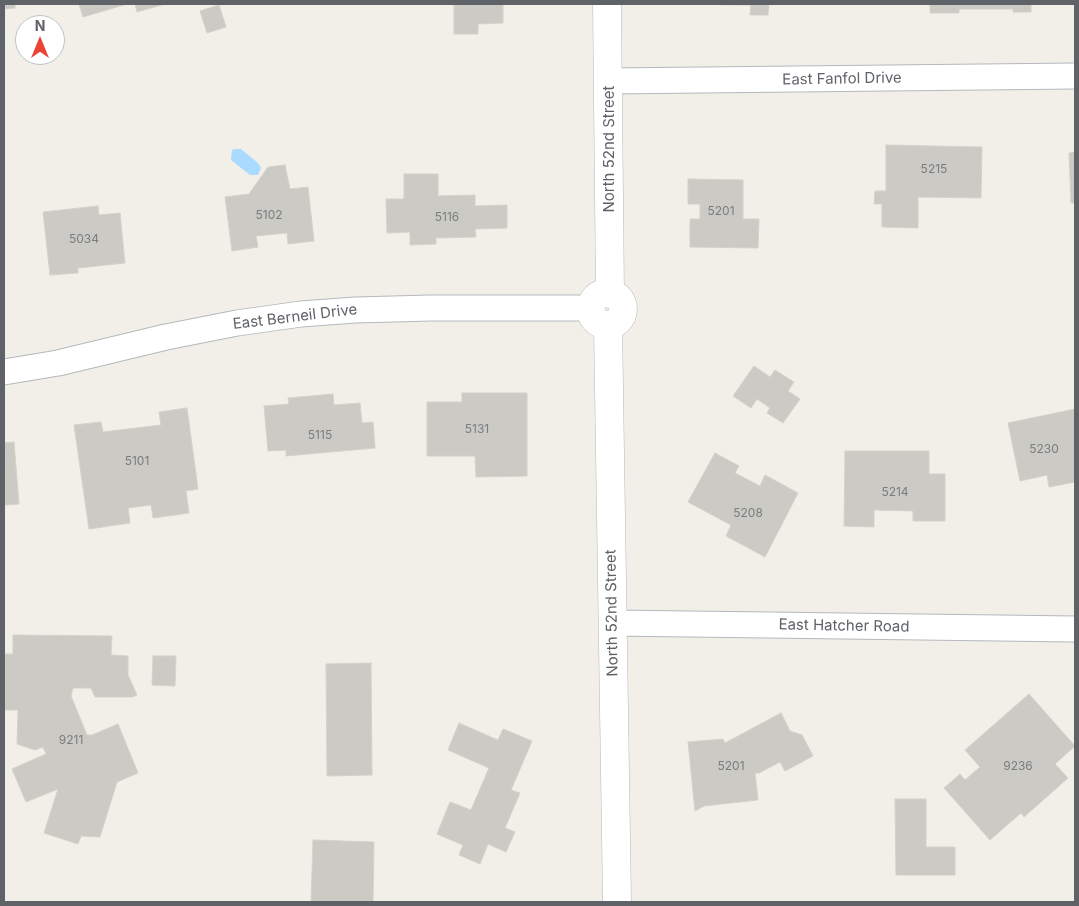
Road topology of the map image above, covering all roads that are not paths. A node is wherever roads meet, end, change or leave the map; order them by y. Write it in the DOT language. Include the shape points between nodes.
graph roads {
  1 [pos="608,4"];
  2 [pos="1075,76"];
  3 [pos="609,81"];
  4 [pos="603,309"];
  5 [pos="4,372"];
  6 [pos="612,624"];
  7 [pos="1075,629"];
  8 [pos="617,902"];
  1 -- 3 [label="street, North 52nd Street"];
  2 -- 3 [label="street, East Fanfol Drive"];
  3 -- 4 [label="street, North 52nd Street"];
  4 -- 5 [label="street, East Berneil Drive" via="432,308 301,314 237,323"];
  4 -- 6 [label="street, North 52nd Street"];
  6 -- 7 [label="street, East Hatcher Road"];
  6 -- 8 [label="street, North 52nd Street"];
}
